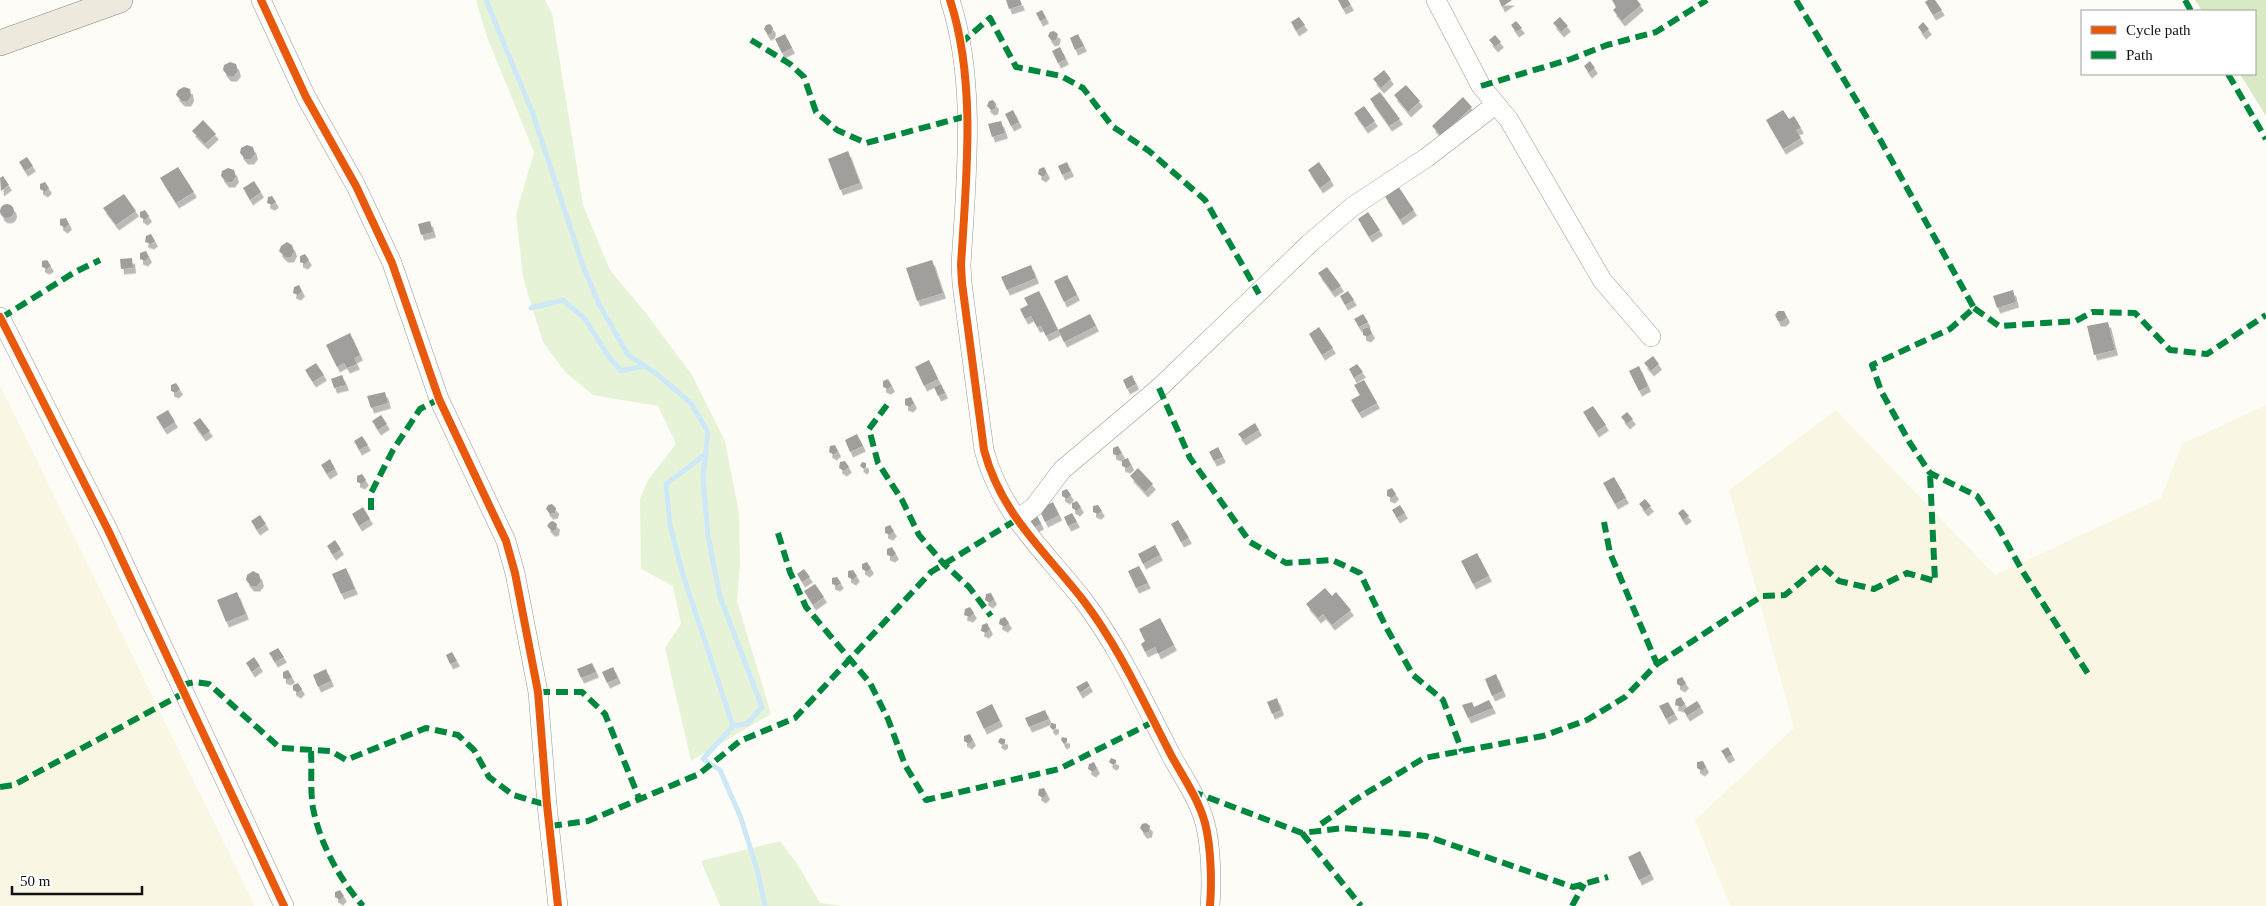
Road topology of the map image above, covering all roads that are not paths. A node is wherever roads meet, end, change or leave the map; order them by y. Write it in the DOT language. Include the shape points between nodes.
graph roads {
  1 [pos="120,0"];
  2 [pos="261,0"];
  3 [pos="950,0"];
  4 [pos="1436,0"];
  5 [pos="0,43"];
  6 [pos="1495,105"];
  7 [pos="0,317"];
  8 [pos="1651,337"];
  9 [pos="1016,520"];
  10 [pos="284,906"];
  11 [pos="558,906"];
  12 [pos="1210,906"];
  1 -- 5 [label="main road"];
  2 -- 11 [label="street" via="306,97 356,186 392,263 439,399 506,540 538,692"];
  3 -- 9 [label="street" via="960,44 967,116 962,283 984,450 996,486"];
  4 -- 6 [label="street" via="1481,86"];
  6 -- 8 [label="street" via="1510,120 1602,280"];
  6 -- 9 [label="street" via="1426,158 1352,207 1309,244 1159,388 1062,470 1034,506"];
  7 -- 10 [label="street" via="112,539"];
  9 -- 12 [label="street" via="1094,616 1191,791 1205,824"];
}
